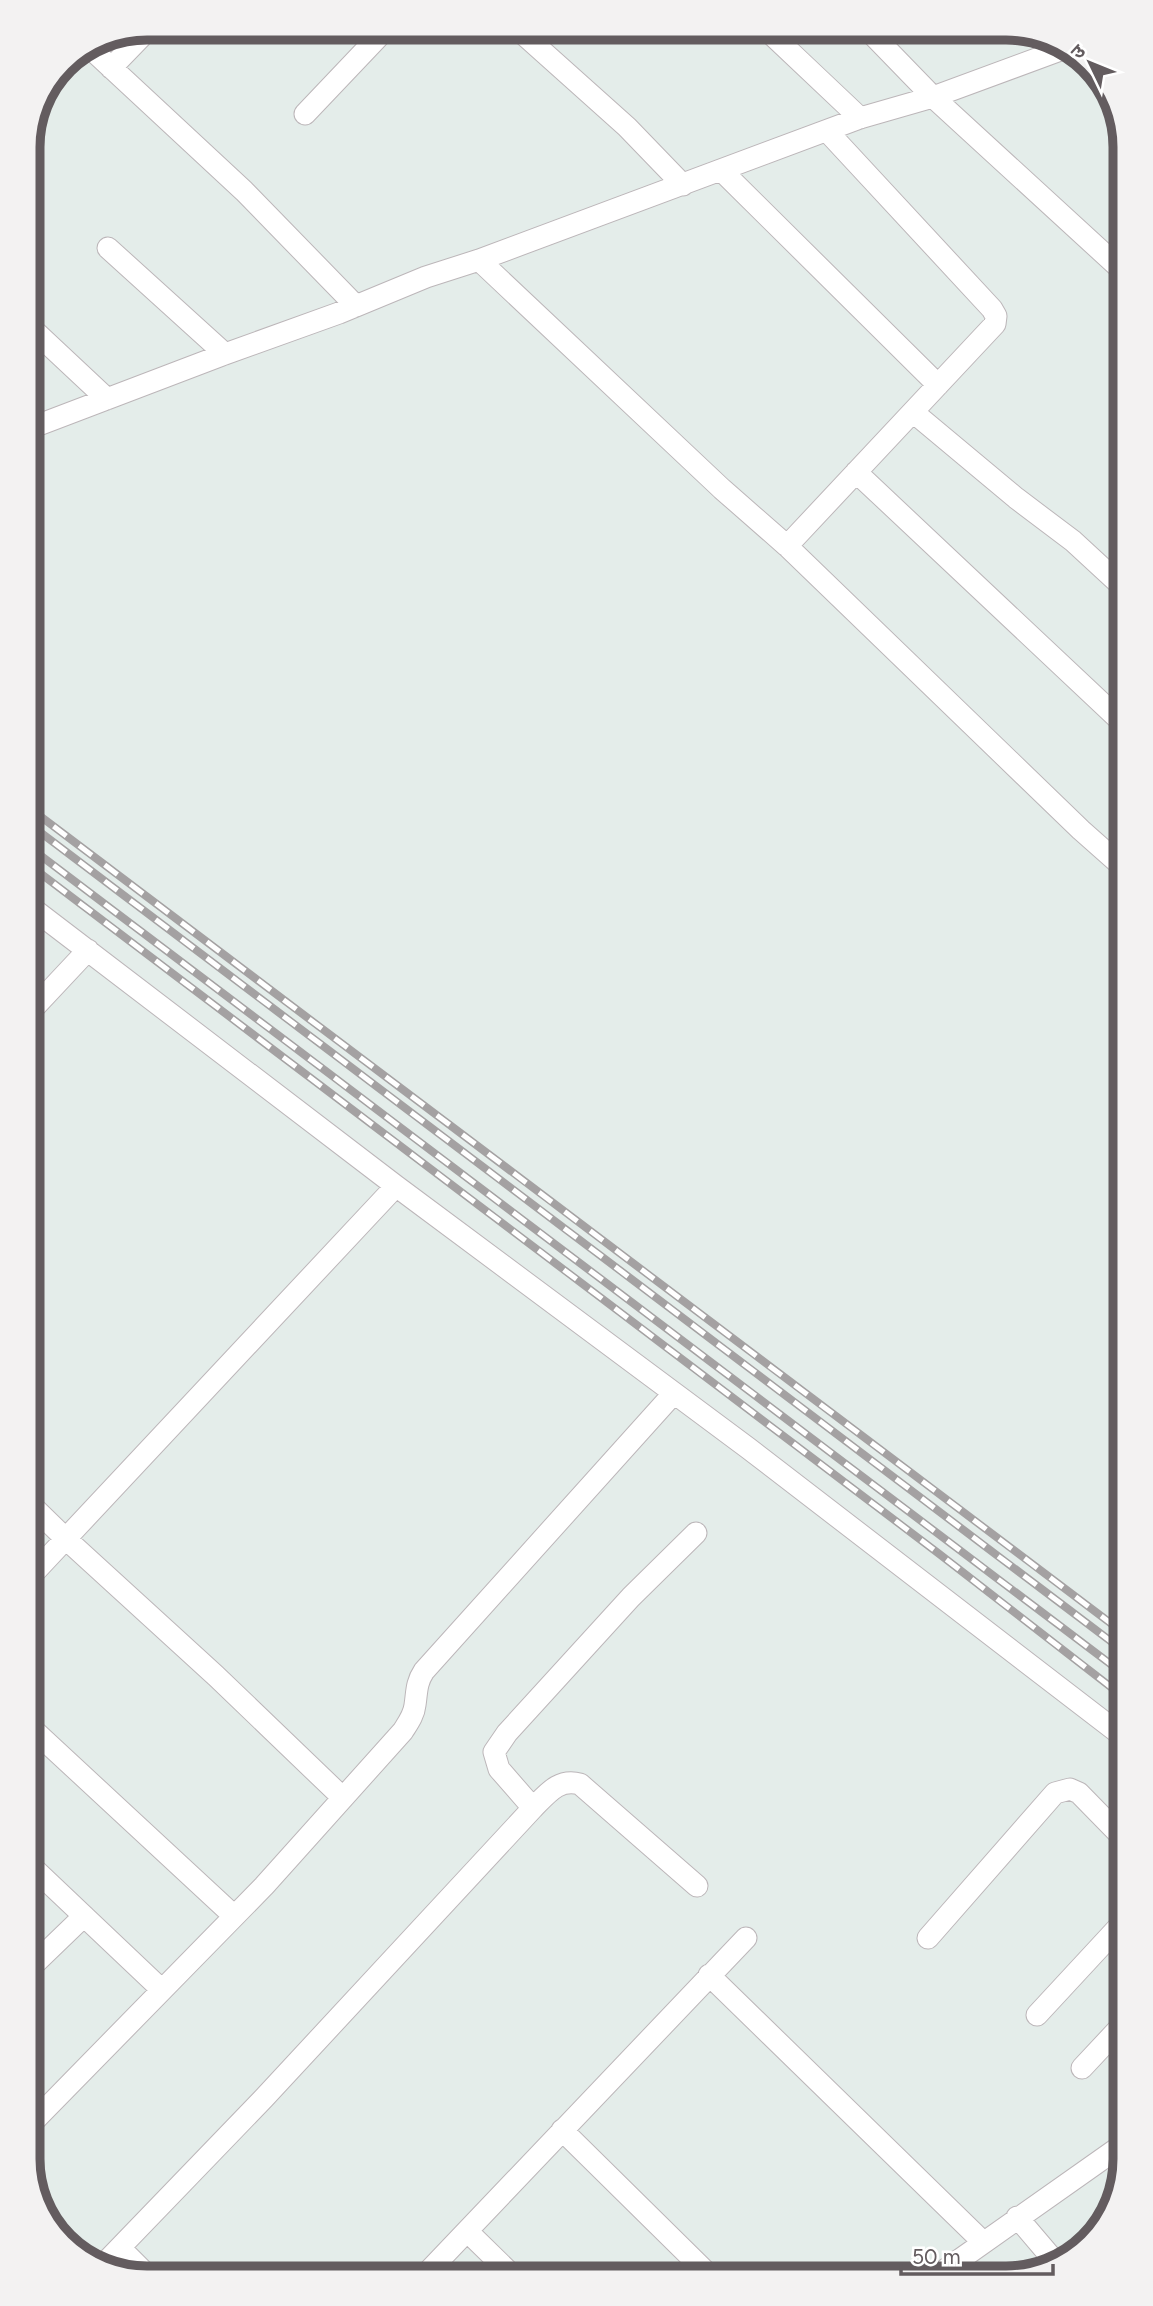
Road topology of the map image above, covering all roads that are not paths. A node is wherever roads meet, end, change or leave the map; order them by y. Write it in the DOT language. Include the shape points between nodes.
graph roads {
  1 [pos="375,40"];
  2 [pos="530,40"];
  3 [pos="778,40"];
  4 [pos="878,40"];
  5 [pos="137,41"];
  6 [pos="1054,52"];
  7 [pos="96,54"];
  8 [pos="111,68"];
  9 [pos="933,97"];
  10 [pos="305,114"];
  11 [pos="860,118"];
  12 [pos="827,131"];
  13 [pos="722,171"];
  14 [pos="683,185"];
  15 [pos="108,248"];
  16 [pos="479,260"];
  17 [pos="1113,262"];
  18 [pos="356,306"];
  19 [pos="40,337"];
  20 [pos="225,354"];
  21 [pos="938,385"];
  22 [pos="107,400"];
  23 [pos="912,412"];
  24 [pos="40,425"];
  25 [pos="856,472"];
  26 [pos="787,546"];
  27 [pos="1113,578"];
  28 [pos="1113,713"];
  29 [pos="1113,858"];
  30 [pos="40,914"];
  31 [pos="88,950"];
  32 [pos="40,1001"];
  33 [pos="396,1186"];
  34 [pos="674,1393"];
  35 [pos="40,1514"];
  36 [pos="696,1533"];
  37 [pos="66,1539"];
  38 [pos="40,1566"];
  39 [pos="1113,1729"];
  40 [pos="40,1736"];
  41 [pos="343,1798"];
  42 [pos="533,1808"];
  43 [pos="1113,1828"];
  44 [pos="40,1874"];
  45 [pos="697,1886"];
  46 [pos="84,1916"];
  47 [pos="234,1916"];
  48 [pos="1113,1933"];
  49 [pos="746,1938"];
  50 [pos="928,1938"];
  51 [pos="40,1958"];
  52 [pos="709,1975"];
  53 [pos="162,1990"];
  54 [pos="1037,2015"];
  55 [pos="1113,2035"];
  56 [pos="1082,2068"];
  57 [pos="40,2115"];
  58 [pos="562,2130"];
  59 [pos="1113,2151"];
  60 [pos="1017,2217"];
  61 [pos="467,2231"];
  62 [pos="983,2242"];
  63 [pos="120,2248"];
  64 [pos="1050,2256"];
  65 [pos="109,2259"];
  66 [pos="138,2266"];
  67 [pos="434,2266"];
  68 [pos="503,2266"];
  69 [pos="700,2266"];
  70 [pos="950,2266"];
  1 -- 10 [label="street"];
  2 -- 14 [label="street" via="627,127"];
  3 -- 11 [label="street"];
  4 -- 9 [label="street"];
  5 -- 8 [label="street"];
  6 -- 9 [label="street"];
  7 -- 8 [label="street"];
  8 -- 18 [label="street" via="244,191"];
  9 -- 11 [label="street"];
  9 -- 17 [label="street"];
  11 -- 12 [label="street"];
  12 -- 13 [label="street"];
  12 -- 21 [label="street" via="996,316 995,324"];
  13 -- 14 [label="street"];
  13 -- 21 [label="street"];
  14 -- 16 [label="street"];
  15 -- 20 [label="street"];
  16 -- 18 [label="street"];
  16 -- 26 [label="street"];
  18 -- 20 [label="street"];
  19 -- 22 [label="street"];
  20 -- 22 [label="street"];
  21 -- 23 [label="street"];
  22 -- 24 [label="street"];
  23 -- 25 [label="street"];
  23 -- 27 [label="street"];
  25 -- 26 [label="street"];
  25 -- 28 [label="street"];
  26 -- 29 [label="street"];
  30 -- 31 [label="street"];
  31 -- 32 [label="street"];
  31 -- 33 [label="street"];
  33 -- 34 [label="street"];
  33 -- 37 [label="street"];
  34 -- 39 [label="street"];
  34 -- 41 [label="street" via="424,1671 418,1679 411,1719"];
  35 -- 37 [label="street"];
  36 -- 42 [label="street" via="631,1597 494,1752 499,1769"];
  37 -- 38 [label="street"];
  37 -- 41 [label="street"];
  40 -- 47 [label="street"];
  41 -- 47 [label="street"];
  42 -- 45 [label="street" via="561,1783 580,1784"];
  42 -- 63 [label="street"];
  43 -- 50 [label="street" via="1079,1793 1070,1788 1055,1793"];
  44 -- 46 [label="street"];
  46 -- 51 [label="street"];
  46 -- 53 [label="street"];
  47 -- 53 [label="street"];
  48 -- 54 [label="street"];
  49 -- 52 [label="street"];
  52 -- 58 [label="street"];
  52 -- 62 [label="street"];
  53 -- 57 [label="street"];
  55 -- 56 [label="street"];
  58 -- 61 [label="street"];
  58 -- 69 [label="street"];
  59 -- 60 [label="street"];
  60 -- 62 [label="street"];
  60 -- 64 [label="street"];
  61 -- 67 [label="street"];
  61 -- 68 [label="street"];
  62 -- 70 [label="street"];
  63 -- 65 [label="street"];
  63 -- 66 [label="street"];
}
